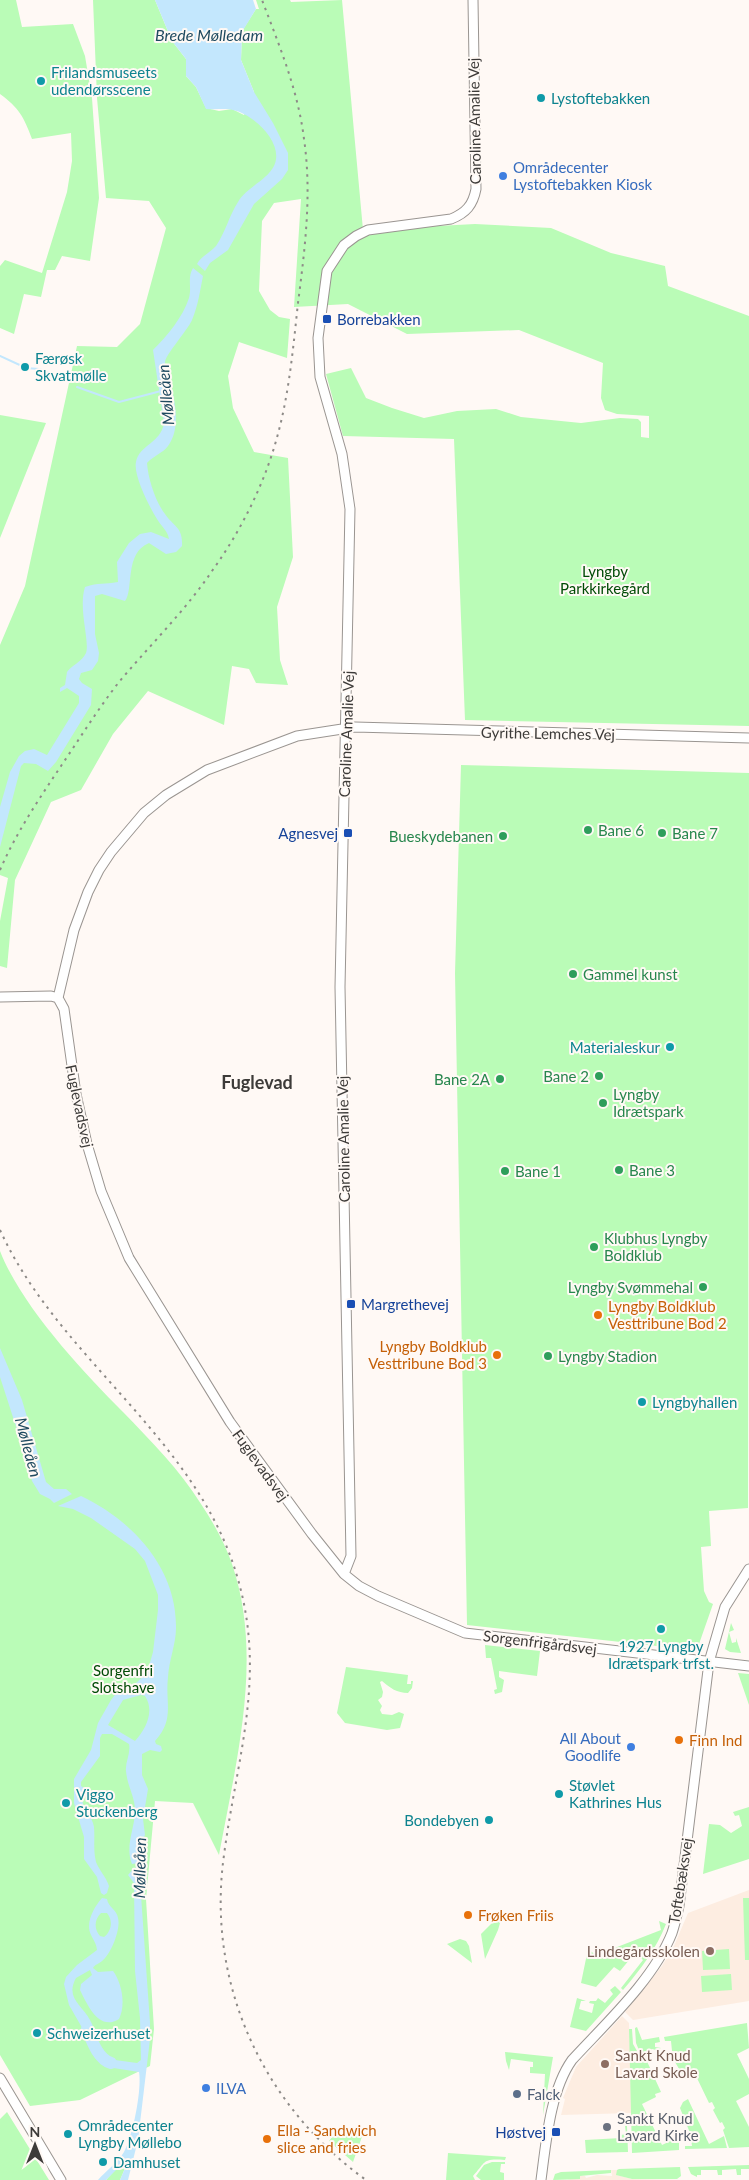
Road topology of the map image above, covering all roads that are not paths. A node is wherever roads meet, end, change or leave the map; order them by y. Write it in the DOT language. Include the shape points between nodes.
graph roads {
  1 [pos="473,0"];
  2 [pos="346,729"];
  3 [pos="749,738"];
  4 [pos="0,997"];
  5 [pos="58,998"];
  6 [pos="749,1569"];
  7 [pos="344,1574"];
  8 [pos="709,1662"];
  9 [pos="749,1666"];
  10 [pos="0,2078"];
  11 [pos="61,2180"];
  12 [pos="541,2180"];
  1 -- 2 [label="street, Caroline Amalie Vej" via="474,200 462,215 451,219 380,227 356,236 337,254 327,270 318,353 326,399 342,454 350,509"];
  2 -- 3 [label="street, Gyrithe Lemches Vej"];
  2 -- 5 [label="street" via="297,736 207,770 144,813 111,852 88,892 74,930"];
  2 -- 7 [label="street, Caroline Amalie Vej" via="340,992 351,1556"];
  4 -- 5 [label="street"];
  5 -- 7 [label="street, Fuglevadsvej" via="64,1009 87,1144 101,1191 129,1258 230,1422"];
  6 -- 8 [label="street, Toftebæksvej" via="725,1607"];
  7 -- 8 [label="street, Sorgenfrigårdsvej" via="378,1596 464,1633"];
  8 -- 9 [label="street, Sorgenfrigårdsvej"];
  8 -- 12 [label="street, Toftebæksvej" via="679,1906 673,1932 646,1976 572,2060 563,2075 554,2104"];
  10 -- 11 [label="street"];
}
